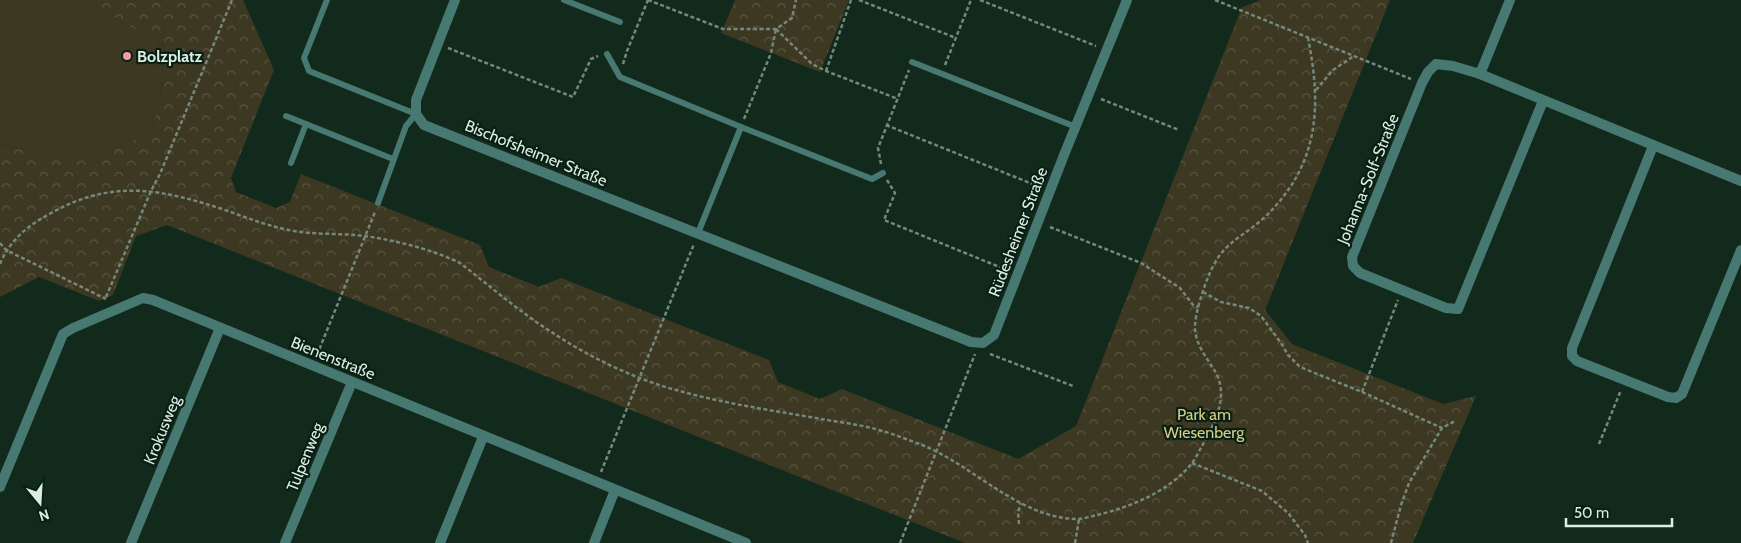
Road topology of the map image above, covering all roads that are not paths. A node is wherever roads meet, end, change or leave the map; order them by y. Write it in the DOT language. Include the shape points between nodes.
graph roads {
  1 [pos="327,0"];
  2 [pos="455,0"];
  3 [pos="564,0"];
  4 [pos="1127,0"];
  5 [pos="1510,0"];
  6 [pos="620,22"];
  7 [pos="607,54"];
  8 [pos="912,62"];
  9 [pos="1480,74"];
  10 [pos="1543,101"];
  11 [pos="416,114"];
  12 [pos="286,116"];
  13 [pos="306,124"];
  14 [pos="741,127"];
  15 [pos="1076,127"];
  16 [pos="1653,146"];
  17 [pos="393,159"];
  18 [pos="292,163"];
  19 [pos="883,174"];
  20 [pos="1741,181"];
  21 [pos="378,203"];
  22 [pos="698,233"];
  23 [pos="1741,250"];
  24 [pos="220,328"];
  25 [pos="983,343"];
  26 [pos="352,382"];
  27 [pos="483,437"];
  28 [pos="0,487"];
  29 [pos="615,490"];
  30 [pos="131,543"];
  31 [pos="286,543"];
  32 [pos="440,543"];
  33 [pos="594,543"];
  34 [pos="746,543"];
  1 -- 11 [label="lane" via="304,58 309,71"];
  2 -- 11 [label="street" via="416,100"];
  3 -- 6 [label="lane"];
  4 -- 15 [label="street, Rüdesheimer Straße"];
  5 -- 9 [label="street"];
  7 -- 14 [label="lane" via="620,77"];
  8 -- 15 [label="lane"];
  9 -- 10 [label="street, Johanna-Solf-Straße"];
  9 -- 10 [label="street, Johanna-Solf-Straße" via="1436,64 1428,72 1352,257 1360,273 1446,308 1458,308"];
  10 -- 16 [label="street, Johanna-Solf-Straße"];
  11 -- 17 [label="lane" via="406,126"];
  11 -- 22 [label="street, Bischofsheimer Straße" via="424,125"];
  12 -- 13 [label="lane"];
  13 -- 17 [label="lane"];
  13 -- 18 [label="lane"];
  14 -- 19 [label="lane" via="872,179"];
  14 -- 22 [label="lane"];
  15 -- 25 [label="street, Rüdesheimer Straße" via="994,335"];
  16 -- 20 [label="street, Johanna-Solf-Straße"];
  16 -- 23 [label="street" via="1572,348 1572,356 1577,361 1676,398 1682,394"];
  17 -- 21 [label="lane"];
  22 -- 25 [label="street, Bischofsheimer Straße" via="971,342"];
  24 -- 26 [label="street, Bienenstraße"];
  24 -- 28 [label="street, Bienenstraße" via="143,298 64,334"];
  24 -- 30 [label="street, Krokusweg"];
  26 -- 27 [label="street, Bienenstraße"];
  26 -- 31 [label="street, Tulpenweg"];
  27 -- 29 [label="street, Bienenstraße"];
  27 -- 32 [label="street"];
  29 -- 33 [label="street"];
  29 -- 34 [label="street, Bienenstraße"];
}
